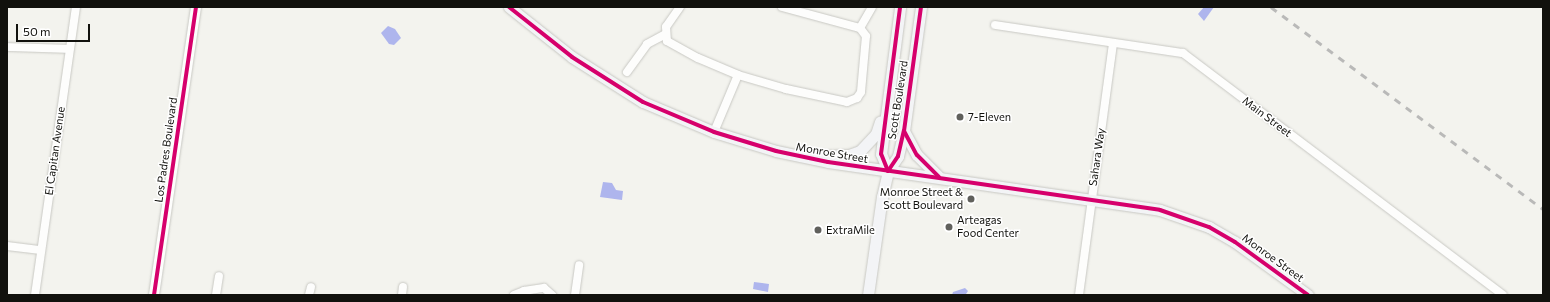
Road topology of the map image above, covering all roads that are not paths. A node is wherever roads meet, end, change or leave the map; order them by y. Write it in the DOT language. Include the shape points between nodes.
graph roads {
  1 [pos="76,7"];
  2 [pos="196,7"];
  3 [pos="509,7"];
  4 [pos="680,7"];
  5 [pos="782,7"];
  6 [pos="872,7"];
  7 [pos="900,7"];
  8 [pos="921,7"];
  9 [pos="792,9"];
  10 [pos="994,25"];
  11 [pos="860,28"];
  12 [pos="666,34"];
  13 [pos="1113,44"];
  14 [pos="7,47"];
  15 [pos="69,49"];
  16 [pos="627,72"];
  17 [pos="738,75"];
  18 [pos="888,98"];
  19 [pos="904,131"];
  20 [pos="714,132"];
  21 [pos="805,157"];
  22 [pos="888,171"];
  23 [pos="939,177"];
  24 [pos="1092,199"];
  25 [pos="7,246"];
  26 [pos="41,250"];
  27 [pos="580,265"];
  28 [pos="218,276"];
  29 [pos="34,295"];
  30 [pos="154,295"];
  31 [pos="216,295"];
  32 [pos="514,295"];
  33 [pos="552,295"];
  34 [pos="575,295"];
  35 [pos="868,295"];
  36 [pos="1079,295"];
  37 [pos="1308,295"];
  38 [pos="1503,295"];
  1 -- 15 [label="street, El Capitan Avenue"];
  2 -- 30 [label="street, Los Padres Boulevard"];
  3 -- 20 [label="main road, Monroe Street" via="572,57 643,102"];
  4 -- 12 [label="street" via="666,27"];
  5 -- 9 [label="street"];
  6 -- 11 [label="street"];
  7 -- 18 [label="main road, Scott Boulevard"];
  8 -- 19 [label="main road, Scott Boulevard"];
  9 -- 11 [label="street"];
  10 -- 13 [label="street, Main Street"];
  11 -- 17 [label="street" via="866,36 861,92 857,98 847,102 786,89"];
  12 -- 16 [label="street" via="647,44"];
  12 -- 17 [label="street" via="667,41"];
  13 -- 24 [label="street, Sahara Way"];
  13 -- 38 [label="street, Main Street" via="1183,53"];
  14 -- 15 [label="street"];
  15 -- 26 [label="street, El Capitan Avenue"];
  17 -- 20 [label="street"];
  18 -- 21 [label="main road" via="876,134 868,145 849,155"];
  18 -- 22 [label="main road, Scott Boulevard" via="881,154"];
  19 -- 22 [label="main road, Scott Boulevard" via="898,156"];
  19 -- 23 [label="main road" via="917,155"];
  20 -- 21 [label="main road, Monroe Street"];
  21 -- 22 [label="main road, Monroe Street"];
  22 -- 23 [label="main road, Monroe Street"];
  22 -- 35 [label="main road, Scott Boulevard"];
  23 -- 24 [label="main road, Monroe Street"];
  24 -- 36 [label="street, Sahara Way"];
  24 -- 37 [label="main road, Monroe Street" via="1160,210 1209,228 1235,242"];
  25 -- 26 [label="street"];
  26 -- 29 [label="street, El Capitan Avenue"];
  27 -- 34 [label="street"];
  28 -- 31 [label="street"];
  32 -- 33 [label="street" via="544,288"];
}
